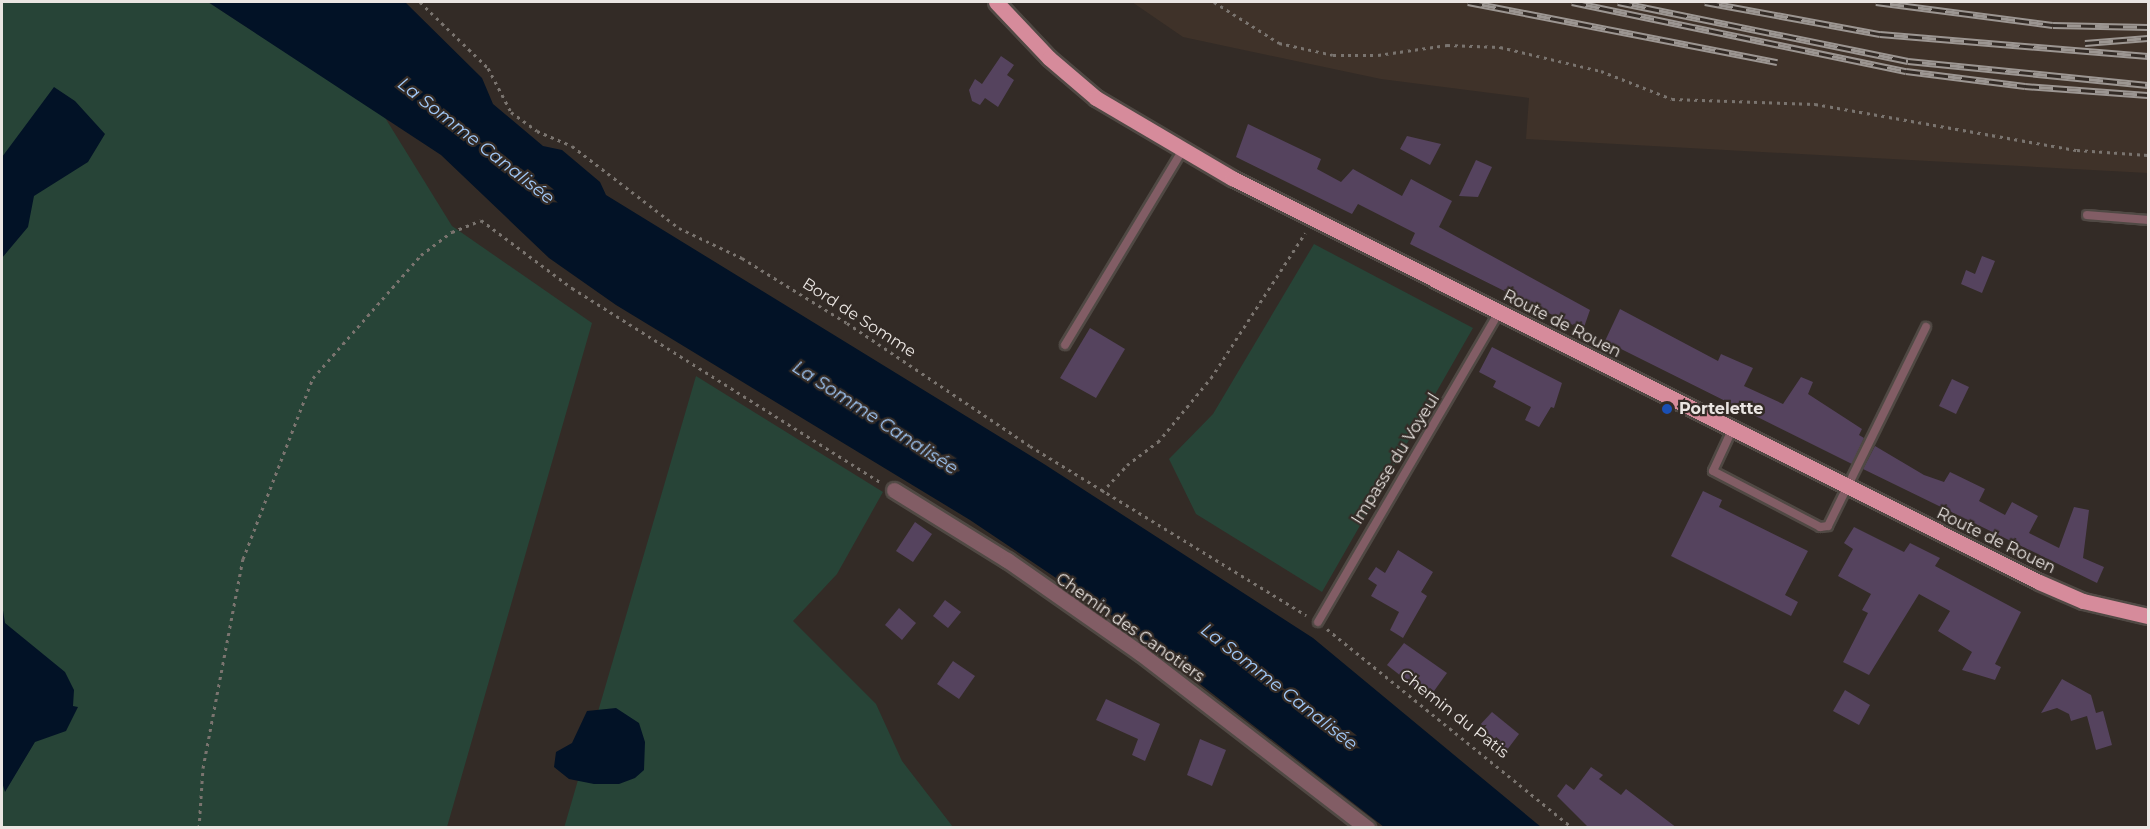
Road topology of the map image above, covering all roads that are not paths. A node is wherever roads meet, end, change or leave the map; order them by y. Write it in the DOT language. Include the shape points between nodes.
graph roads {
  1 [pos="996,2"];
  2 [pos="1182,151"];
  3 [pos="2087,215"];
  4 [pos="2148,220"];
  5 [pos="1499,312"];
  6 [pos="1926,327"];
  7 [pos="1065,345"];
  8 [pos="1732,430"];
  9 [pos="1849,489"];
  10 [pos="894,490"];
  11 [pos="2148,616"];
  12 [pos="1318,622"];
  13 [pos="1367,828"];
  1 -- 2 [label="main road, Route de Rouen" via="1071,78 1118,114"];
  2 -- 5 [label="main road, Route de Rouen"];
  2 -- 7 [label="lane"];
  3 -- 4 [label="lane"];
  5 -- 8 [label="main road, Route de Rouen"];
  5 -- 12 [label="lane, Impasse du Voyeul"];
  6 -- 9 [label="lane"];
  8 -- 9 [label="main road, Route de Rouen"];
  8 -- 9 [label="lane" via="1713,471 1746,491 1820,527 1828,526"];
  9 -- 11 [label="main road, Route de Rouen" via="2068,595"];
  10 -- 13 [label="street, Chemin des Canotiers" via="1006,560 1140,653"];
}
